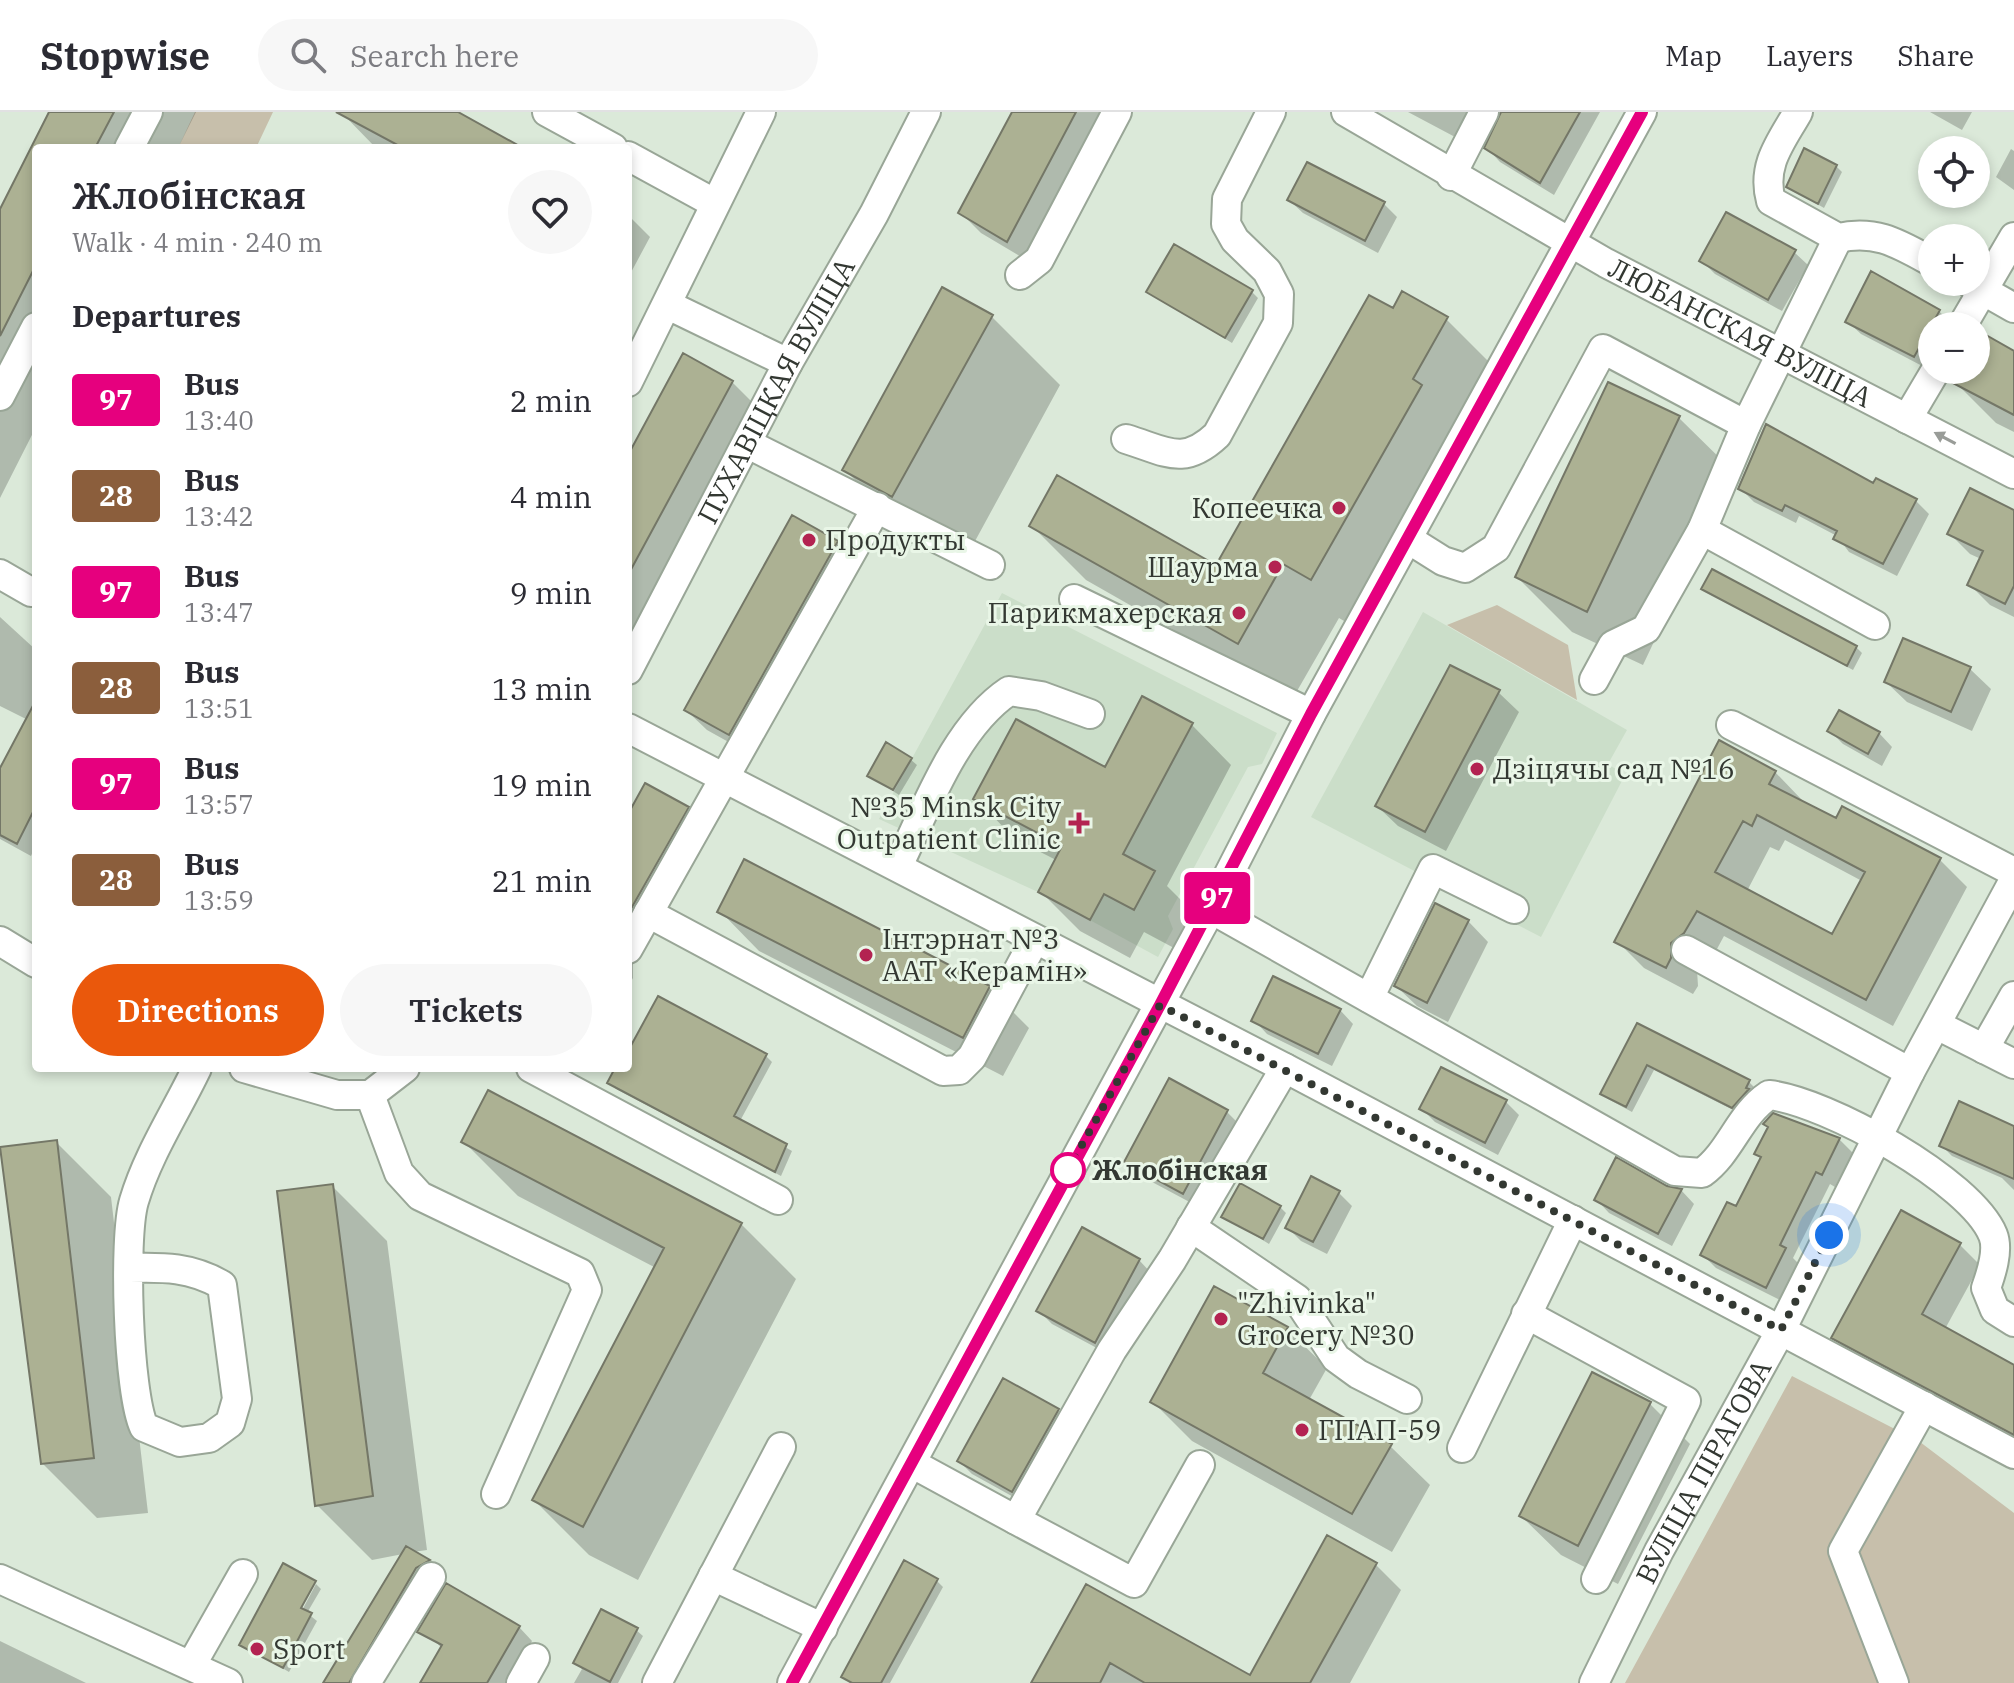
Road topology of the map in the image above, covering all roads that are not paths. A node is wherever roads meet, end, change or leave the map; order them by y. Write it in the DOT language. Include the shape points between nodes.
graph roads {
  1 [pos="148,112"];
  2 [pos="547,112"];
  3 [pos="761,112"];
  4 [pos="926,112"];
  5 [pos="1117,112"];
  6 [pos="1271,112"];
  7 [pos="1346,112"];
  8 [pos="1484,112"];
  9 [pos="1642,112"];
  10 [pos="1798,112"];
  11 [pos="131,144"];
  12 [pos="606,144"];
  13 [pos="632,158"];
  14 [pos="1451,176"];
  15 [pos="714,203"];
  16 [pos="2014,237"];
  17 [pos="1838,238"];
  18 [pos="1572,244"];
  19 [pos="1918,254"];
  20 [pos="1990,268"];
  21 [pos="1020,275"];
  22 [pos="1990,294"];
  23 [pos="668,305"];
  24 [pos="2014,308"];
  25 [pos="32,335"];
  26 [pos="1780,354"];
  27 [pos="788,363"];
  28 [pos="632,374"];
  29 [pos="1928,384"];
  30 [pos="0,396"];
  31 [pos="1907,419"];
  32 [pos="1746,425"];
  33 [pos="1126,439"];
  34 [pos="748,444"];
  35 [pos="2014,474"];
  36 [pos="877,507"];
  37 [pos="1702,530"];
  38 [pos="1408,539"];
  39 [pos="990,565"];
  40 [pos="0,574"];
  41 [pos="31,592"];
  42 [pos="1074,599"];
  43 [pos="1875,625"];
  44 [pos="632,662"];
  45 [pos="1594,680"];
  46 [pos="1090,714"];
  47 [pos="1311,714"];
  48 [pos="1731,725"];
  49 [pos="632,730"];
  50 [pos="725,775"];
  51 [pos="898,866"];
  52 [pos="2014,872"];
  53 [pos="2014,880"];
  54 [pos="1211,909"];
  55 [pos="1514,909"];
  56 [pos="648,913"];
  57 [pos="1035,939"];
  58 [pos="0,941"];
  59 [pos="632,942"];
  60 [pos="1686,950"];
  61 [pos="32,961"];
  62 [pos="2014,996"];
  63 [pos="1369,998"];
  64 [pos="1160,1005"];
  65 [pos="1937,1025"];
  66 [pos="1984,1049"];
  67 [pos="2014,1064"];
  68 [pos="1285,1068"];
  69 [pos="195,1072"];
  70 [pos="258,1072"];
  71 [pos="400,1072"];
  72 [pos="549,1072"];
  73 [pos="1910,1072"];
  74 [pos="370,1095"];
  75 [pos="1878,1137"];
  76 [pos="778,1200"];
  77 [pos="1573,1220"];
  78 [pos="1191,1227"];
  79 [pos="129,1268"];
  80 [pos="1526,1314"];
  81 [pos="2014,1322"];
  82 [pos="1781,1330"];
  83 [pos="1407,1399"];
  84 [pos="1924,1406"];
  85 [pos="781,1447"];
  86 [pos="1462,1448"];
  87 [pos="2014,1454"];
  88 [pos="913,1464"];
  89 [pos="1200,1465"];
  90 [pos="496,1494"];
  91 [pos="1016,1520"];
  92 [pos="243,1574"];
  93 [pos="713,1576"];
  94 [pos="431,1577"];
  95 [pos="0,1579"];
  96 [pos="1596,1579"];
  97 [pos="823,1628"];
  98 [pos="535,1658"];
  99 [pos="192,1664"];
  100 [pos="228,1683"];
  101 [pos="366,1683"];
  102 [pos="521,1683"];
  103 [pos="657,1683"];
  104 [pos="792,1683"];
  105 [pos="1594,1683"];
  106 [pos="1894,1683"];
  1 -- 11 [label="street"];
  2 -- 12 [label="street"];
  3 -- 15 [label="street"];
  4 -- 27 [label="street, ПУХАВІЦКАЯ ВУЛІЦА"];
  5 -- 21 [label="street" via="1039,260"];
  6 -- 33 [label="street" via="1227,199 1226,224 1267,271 1279,294 1278,323 1217,435 1203,448 1185,456"];
  7 -- 14 [label="street, ЛЮБАНСКАЯ ВУЛІЦА"];
  8 -- 14 [label="street"];
  9 -- 18 [label="street"];
  10 -- 17 [label="street" via="1765,180 1771,201"];
  13 -- 15 [label="street"];
  14 -- 18 [label="street, ЛЮБАНСКАЯ ВУЛІЦА"];
  15 -- 23 [label="street"];
  16 -- 20 [label="street"];
  17 -- 19 [label="street" via="1861,233 1887,237"];
  17 -- 26 [label="street"];
  18 -- 26 [label="street, ЛЮБАНСКАЯ ВУЛІЦА"];
  18 -- 38 [label="street"];
  22 -- 24 [label="street"];
  23 -- 27 [label="street"];
  23 -- 28 [label="street"];
  25 -- 30 [label="street"];
  26 -- 31 [label="street, ЛЮБАНСКАЯ ВУЛІЦА"];
  26 -- 32 [label="street"];
  27 -- 34 [label="street, ПУХАВІЦКАЯ ВУЛІЦА"];
  29 -- 31 [label="street"];
  35 -- 31 [label="street, ЛЮБАНСКАЯ ВУЛІЦА, one-way"];
  32 -- 37 [label="street"];
  32 -- 38 [label="street" via="1603,349 1496,548 1465,568"];
  34 -- 36 [label="street"];
  34 -- 44 [label="street, ПУХАВІЦКАЯ ВУЛІЦА"];
  36 -- 39 [label="street"];
  36 -- 50 [label="street"];
  37 -- 43 [label="street"];
  37 -- 45 [label="street" via="1646,629 1613,645"];
  38 -- 47 [label="street"];
  40 -- 41 [label="street"];
  42 -- 47 [label="street"];
  46 -- 51 [label="street" via="1009,691 986,706 967,730"];
  47 -- 54 [label="street"];
  48 -- 52 [label="street"];
  49 -- 50 [label="street"];
  50 -- 51 [label="street"];
  50 -- 56 [label="street"];
  51 -- 57 [label="street"];
  53 -- 65 [label="street, ВУЛІЦА ПІРАГОВА"];
  54 -- 63 [label="street"];
  54 -- 64 [label="street"];
  55 -- 63 [label="street" via="1433,869"];
  56 -- 57 [label="street" via="943,1071 959,1070 972,1057"];
  56 -- 59 [label="street"];
  57 -- 64 [label="street"];
  58 -- 61 [label="street"];
  60 -- 73 [label="street"];
  62 -- 66 [label="street"];
  63 -- 75 [label="street" via="1675,1171 1702,1173 1719,1161 1751,1107 1769,1095 1796,1098"];
  64 -- 68 [label="street"];
  64 -- 88 [label="street"];
  65 -- 66 [label="street"];
  65 -- 73 [label="street, ВУЛІЦА ПІРАГОВА"];
  66 -- 67 [label="street"];
  68 -- 77 [label="street"];
  68 -- 78 [label="street"];
  69 -- 79 [label="street" via="146,1166 133,1206"];
  70 -- 74 [label="street" via="337,1095"];
  71 -- 74 [label="street"];
  72 -- 76 [label="street"];
  73 -- 75 [label="street, ВУЛІЦА ПІРАГОВА"];
  74 -- 90 [label="street" via="399,1173 420,1196 580,1273 587,1290"];
  75 -- 81 [label="street" via="1978,1210 1995,1238 1986,1288 1995,1310"];
  75 -- 82 [label="street, ВУЛІЦА ПІРАГОВА"];
  77 -- 80 [label="street"];
  77 -- 82 [label="street"];
  78 -- 83 [label="street" via="1297,1299 1336,1358"];
  78 -- 91 [label="street" via="1112,1350"];
  79 -- 79 [label="street" via="175,1267 222,1285 237,1399 230,1423 209,1438 180,1442 144,1427 132,1372"];
  80 -- 86 [label="street"];
  80 -- 96 [label="street" via="1686,1401"];
  82 -- 84 [label="street"];
  82 -- 105 [label="street, ВУЛІЦА ПІРАГОВА" via="1659,1551"];
  84 -- 87 [label="street"];
  84 -- 106 [label="street" via="1843,1551"];
  85 -- 93 [label="street"];
  88 -- 91 [label="street"];
  88 -- 97 [label="street"];
  89 -- 91 [label="street" via="1134,1583"];
  92 -- 99 [label="street"];
  93 -- 97 [label="street"];
  93 -- 103 [label="street"];
  94 -- 101 [label="street"];
  95 -- 99 [label="street"];
  97 -- 104 [label="street"];
  98 -- 102 [label="street"];
  99 -- 100 [label="street"];
}
